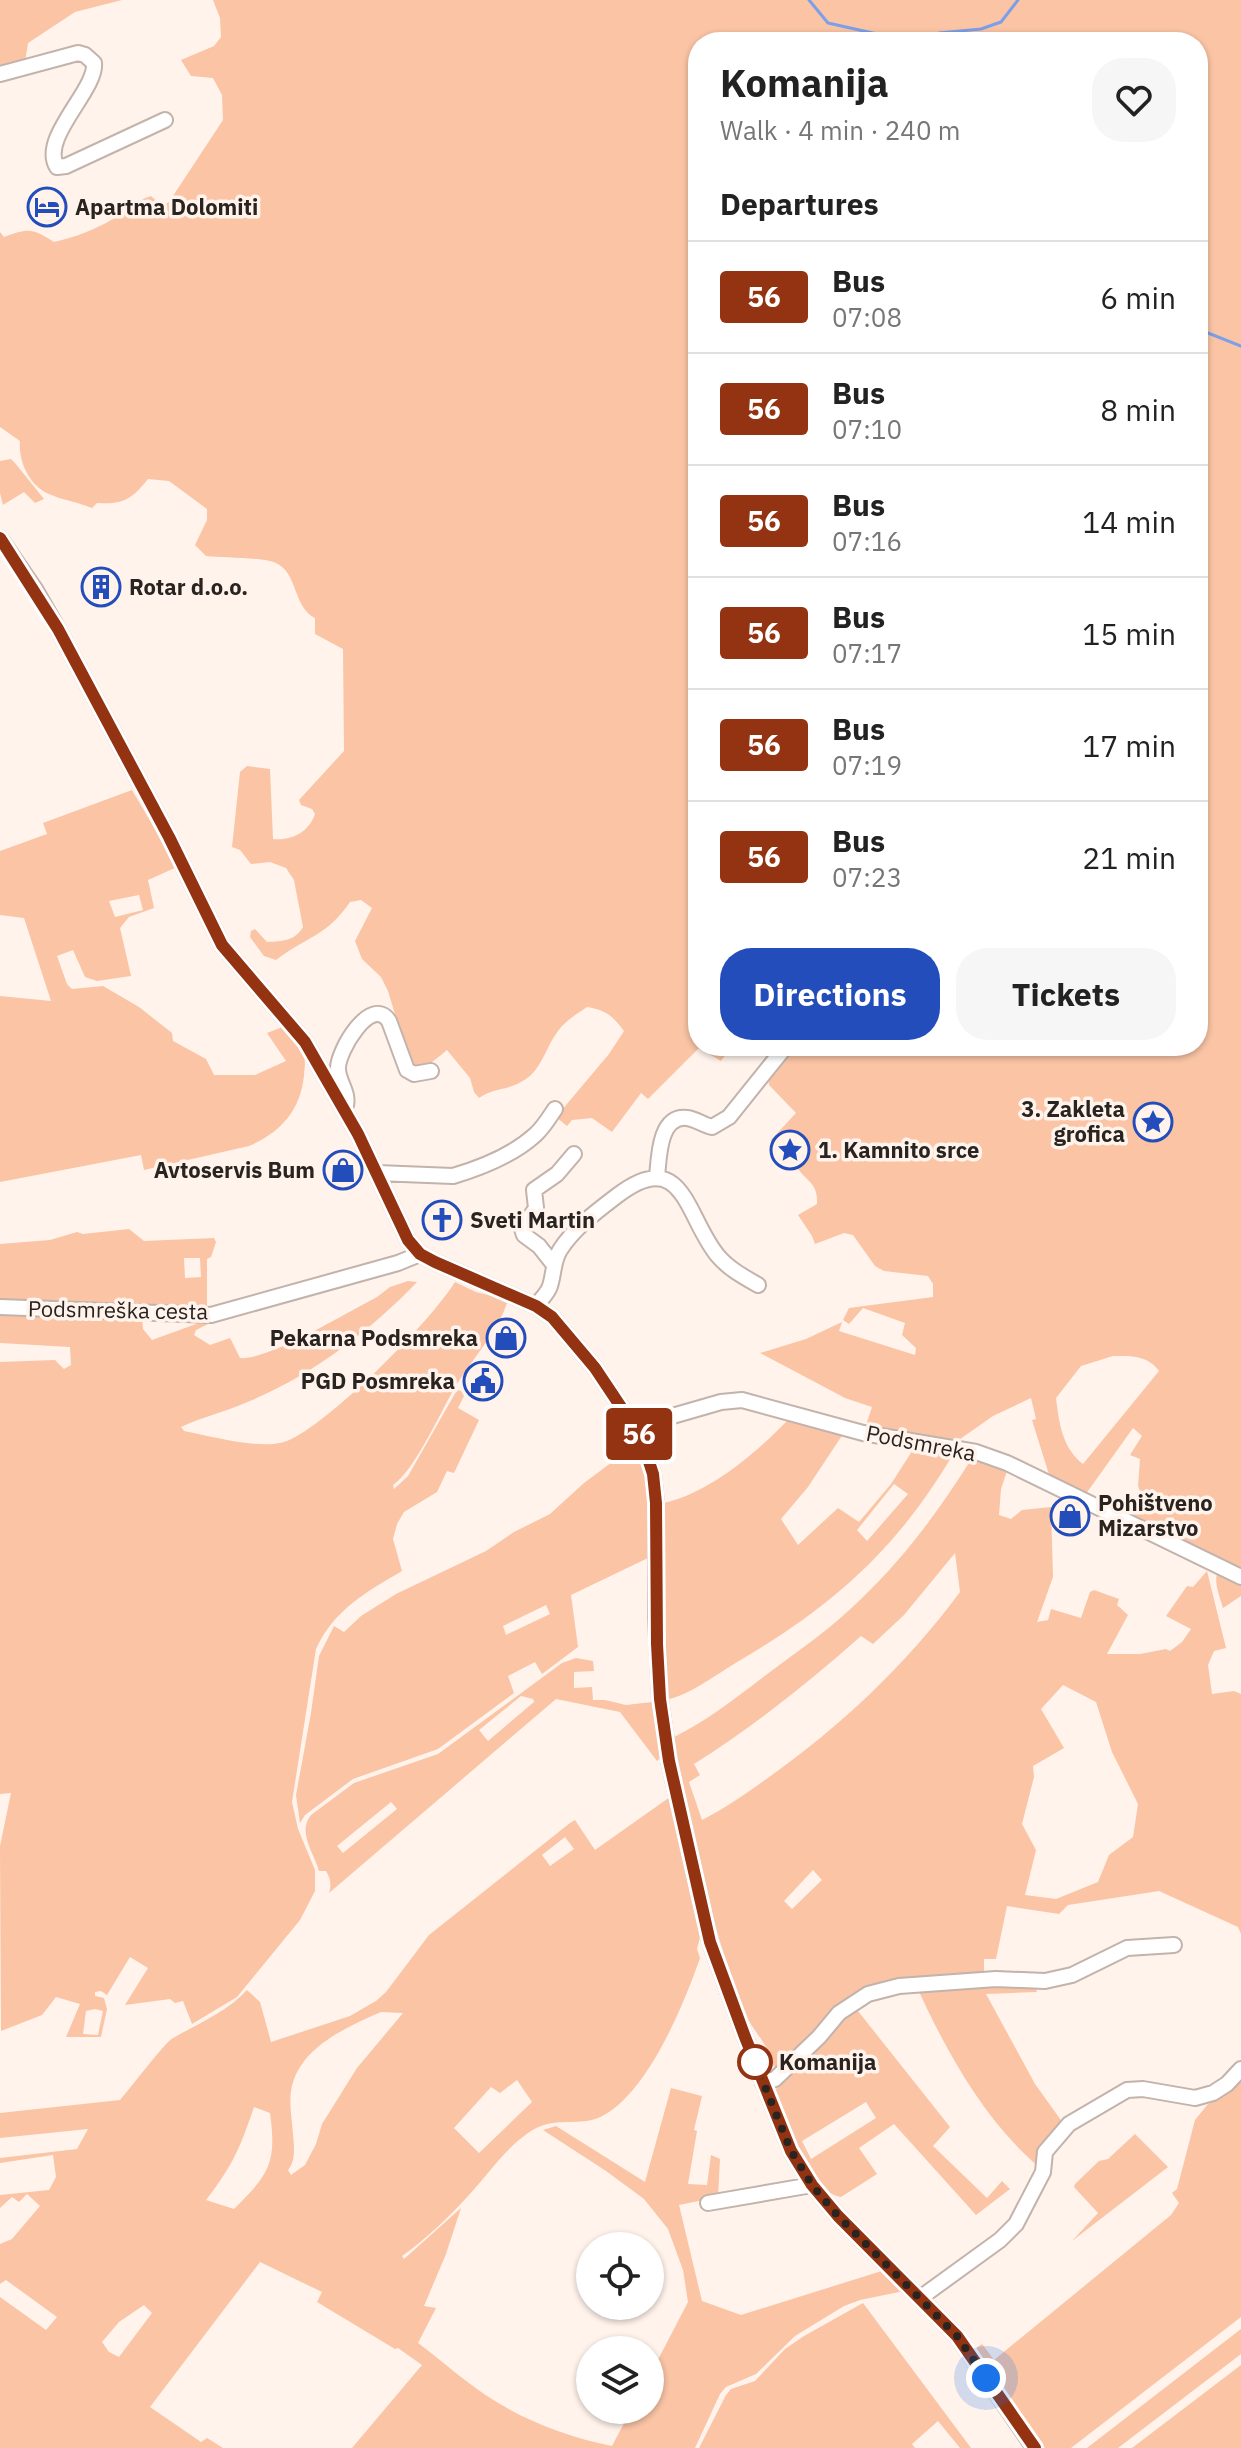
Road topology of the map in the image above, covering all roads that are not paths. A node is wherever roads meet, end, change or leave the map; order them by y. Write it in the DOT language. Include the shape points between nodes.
graph roads {
  1 [pos="0,74"];
  2 [pos="165,120"];
  3 [pos="0,538"];
  4 [pos="778,1056"];
  5 [pos="431,1071"];
  6 [pos="344,1109"];
  7 [pos="555,1109"];
  8 [pos="574,1154"];
  9 [pos="377,1173"];
  10 [pos="657,1177"];
  11 [pos="420,1254"];
  12 [pos="554,1265"];
  13 [pos="758,1285"];
  14 [pos="536,1306"];
  15 [pos="0,1307"];
  16 [pos="628,1417"];
  17 [pos="1241,1577"];
  18 [pos="1174,1945"];
  19 [pos="1241,2069"];
  20 [pos="763,2083"];
  21 [pos="812,2185"];
  22 [pos="708,2203"];
  23 [pos="920,2298"];
  24 [pos="1034,2448"];
  1 -- 2 [label="street" via="78,53 94,63 92,78 65,119 55,150 57,167"];
  3 -- 6 [label="street" via="58,629 222,945 305,1042"];
  4 -- 10 [label="street" via="719,1124 712,1127 681,1117 672,1121 660,1149"];
  5 -- 6 [label="street" via="407,1070 389,1021 378,1011 370,1013 339,1058"];
  6 -- 9 [label="street"];
  7 -- 9 [label="street" via="522,1144 464,1173"];
  8 -- 12 [label="street" via="534,1190 536,1208 522,1229"];
  9 -- 11 [label="street" via="408,1240"];
  10 -- 12 [label="street" via="627,1188 595,1213 559,1251"];
  10 -- 13 [label="street" via="678,1190 717,1255"];
  11 -- 14 [label="street"];
  11 -- 15 [label="street, Podsmreška cesta" via="211,1315"];
  12 -- 14 [label="street" via="551,1283"];
  14 -- 16 [label="street" via="576,1343"];
  16 -- 17 [label="street, Podsmreka" via="662,1419 742,1400 863,1433 976,1452"];
  16 -- 20 [label="street" via="653,1474 660,1685 669,1761 710,1942"];
  18 -- 20 [label="street" via="1127,1948 1072,1975 1045,1981 899,1986 868,1994 839,2013 775,2079"];
  19 -- 23 [label="street" via="1213,2093 1195,2098 1127,2090 1069,2124 1045,2152 1043,2172 1016,2224"];
  20 -- 21 [label="street" via="791,2151"];
  21 -- 22 [label="street"];
  21 -- 23 [label="street"];
  23 -- 24 [label="street" via="957,2336"];
}
